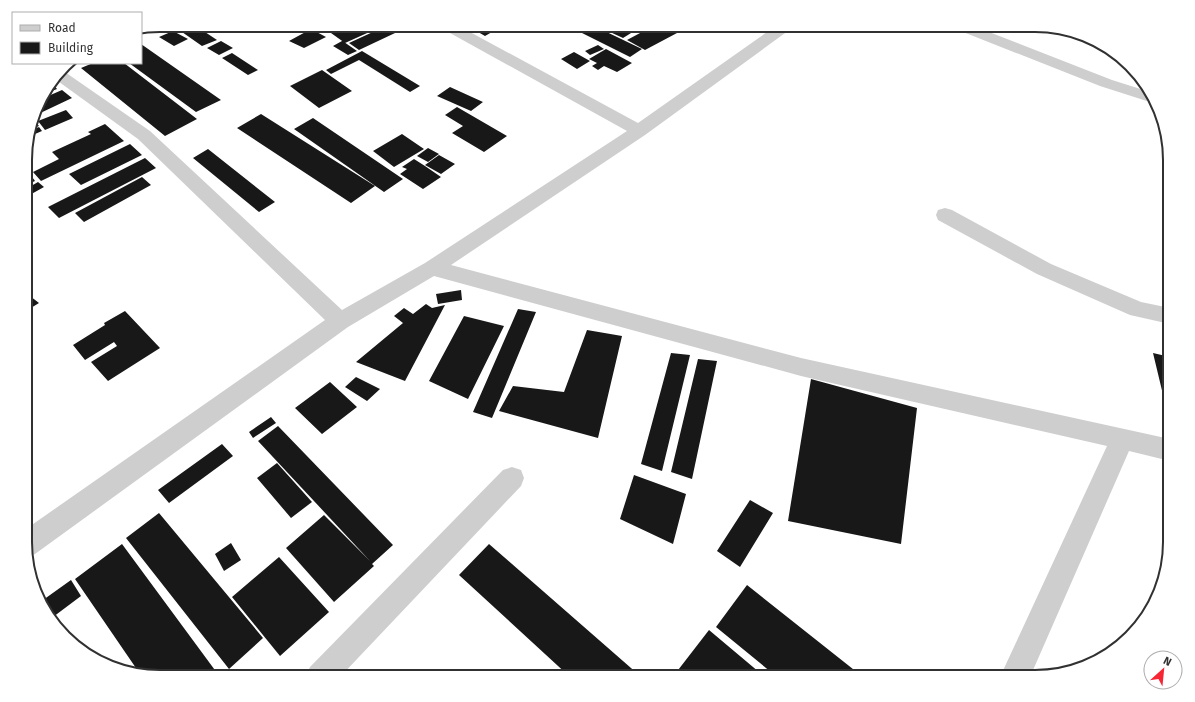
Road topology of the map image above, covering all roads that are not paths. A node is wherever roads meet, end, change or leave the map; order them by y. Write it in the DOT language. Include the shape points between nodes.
graph roads {
  1 [pos="459,32"];
  2 [pos="777,32"];
  3 [pos="976,32"];
  4 [pos="63,77"];
  5 [pos="1145,96"];
  6 [pos="639,131"];
  7 [pos="945,215"];
  8 [pos="432,268"];
  9 [pos="1163,315"];
  10 [pos="340,321"];
  11 [pos="1122,439"];
  12 [pos="1163,448"];
  13 [pos="512,478"];
  14 [pos="32,541"];
  15 [pos="327,670"];
  16 [pos="1018,670"];
  1 -- 6 [label="street"];
  2 -- 6 [label="street"];
  3 -- 5 [label="street"];
  4 -- 10 [label="street" via="144,135"];
  6 -- 8 [label="street"];
  7 -- 9 [label="street" via="1044,269 1137,309"];
  8 -- 10 [label="street"];
  8 -- 11 [label="street" via="801,367"];
  10 -- 14 [label="street"];
  11 -- 12 [label="street"];
  11 -- 16 [label="street"];
  13 -- 15 [label="street"];
}
